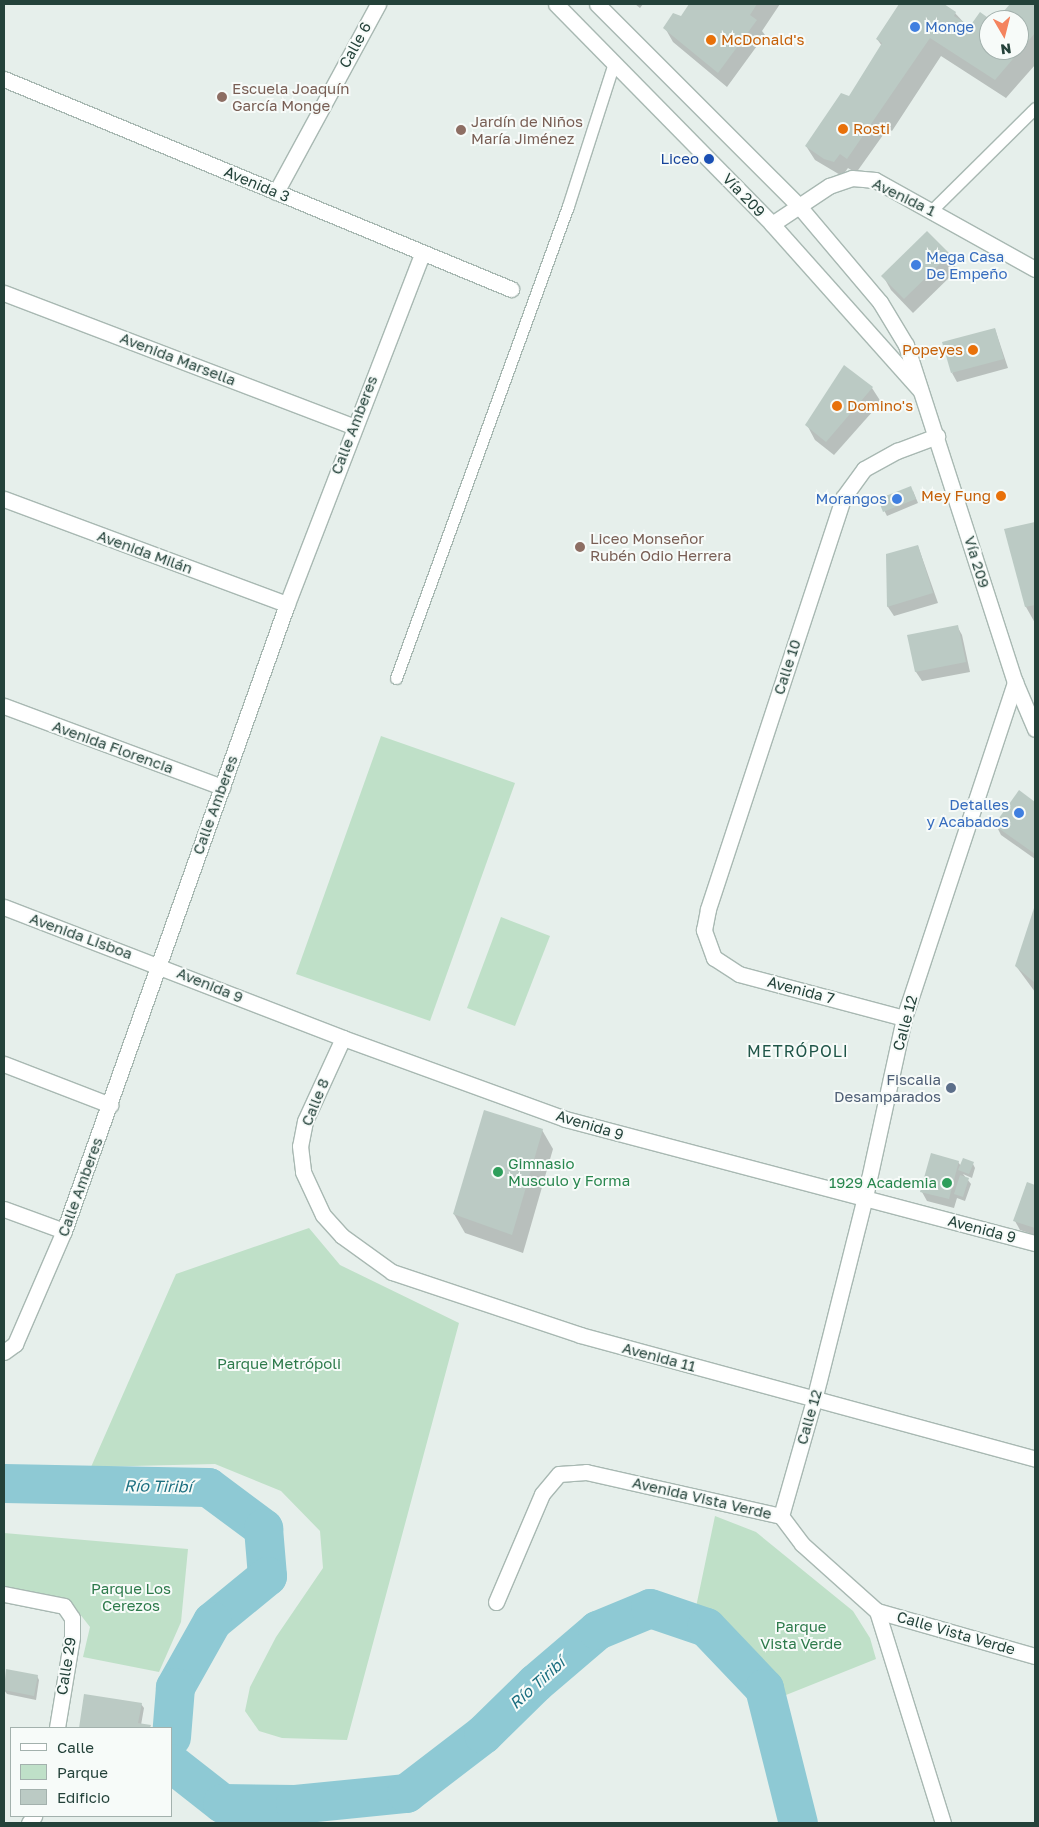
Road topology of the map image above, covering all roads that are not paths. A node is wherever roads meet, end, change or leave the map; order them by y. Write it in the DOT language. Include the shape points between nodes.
graph roads {
  1 [pos="378,4"];
  2 [pos="556,4"];
  3 [pos="597,4"];
  4 [pos="614,63"];
  5 [pos="4,79"];
  6 [pos="1035,108"];
  7 [pos="276,192"];
  8 [pos="798,205"];
  9 [pos="932,210"];
  10 [pos="772,224"];
  11 [pos="422,254"];
  12 [pos="1033,264"];
  13 [pos="511,289"];
  14 [pos="4,293"];
  15 [pos="923,393"];
  16 [pos="353,426"];
  17 [pos="937,436"];
  18 [pos="4,499"];
  19 [pos="287,604"];
  20 [pos="396,678"];
  21 [pos="1015,682"];
  22 [pos="4,706"];
  23 [pos="1035,730"];
  24 [pos="222,787"];
  25 [pos="4,908"];
  26 [pos="708,947"];
  27 [pos="159,965"];
  28 [pos="904,1018"];
  29 [pos="343,1038"];
  30 [pos="4,1064"];
  31 [pos="110,1105"];
  32 [pos="866,1197"];
  33 [pos="312,1198"];
  34 [pos="4,1209"];
  35 [pos="64,1231"];
  36 [pos="1035,1243"];
  37 [pos="4,1352"];
  38 [pos="814,1400"];
  39 [pos="1035,1459"];
  40 [pos="781,1516"];
  41 [pos="4,1594"];
  42 [pos="496,1602"];
  43 [pos="877,1610"];
  44 [pos="1035,1656"];
  45 [pos="57,1727"];
  46 [pos="943,1823"];
  1 -- 7 [label="street, Calle 6"];
  2 -- 4 [label="street, Vía 209"];
  3 -- 8 [label="street, Vía 209"];
  4 -- 10 [label="street, Vía 209"];
  4 -- 20 [label="lane" via="568,206"];
  5 -- 7 [label="street, Avenida 3"];
  6 -- 9 [label="lane"];
  7 -- 11 [label="street, Avenida 3"];
  8 -- 9 [label="street, Avenida 1" via="829,186 852,178 875,180"];
  8 -- 10 [label="street, Avenida 1"];
  8 -- 15 [label="street, Vía 209" via="880,302 906,345"];
  9 -- 12 [label="street, Avenida 1"];
  10 -- 15 [label="street, Vía 209"];
  11 -- 13 [label="street, Avenida 3"];
  11 -- 16 [label="street, Calle Amberes"];
  14 -- 16 [label="street, Avenida Marsella"];
  15 -- 17 [label="street, Vía 209"];
  16 -- 19 [label="street, Calle Amberes"];
  17 -- 21 [label="street, Vía 209"];
  17 -- 26 [label="street, Calle 10" via="897,451 864,469 843,498 708,910 704,930"];
  18 -- 19 [label="street, Avenida Milán"];
  19 -- 24 [label="street, Calle Amberes"];
  21 -- 23 [label="street, Vía 209"];
  21 -- 28 [label="street, Calle 12"];
  22 -- 24 [label="street, Avenida Florencia"];
  24 -- 27 [label="street, Calle Amberes"];
  25 -- 27 [label="street, Avenida Lisboa"];
  26 -- 28 [label="street, Avenida 7" via="723,966 738,974"];
  27 -- 29 [label="street, Avenida 9"];
  27 -- 31 [label="street, Calle Amberes"];
  28 -- 32 [label="street, Calle 12"];
  29 -- 32 [label="street, Avenida 9" via="591,1127"];
  29 -- 33 [label="street, Calle 8" via="305,1121 300,1146 303,1172"];
  30 -- 31 [label="street"];
  31 -- 35 [label="street, Calle Amberes"];
  32 -- 36 [label="street, Avenida 9"];
  32 -- 38 [label="street, Calle 12"];
  33 -- 38 [label="street, Avenida 11" via="342,1236 392,1272 580,1335"];
  34 -- 35 [label="street"];
  35 -- 37 [label="street, Calle Amberes" via="15,1344"];
  38 -- 39 [label="street, Avenida 11"];
  38 -- 40 [label="street, Calle 12"];
  40 -- 42 [label="street, Avenida Vista Verde" via="586,1472 559,1474 542,1494"];
  40 -- 43 [label="street, Avenida Vista Verde" via="802,1544"];
  41 -- 45 [label="street, Calle 29" via="64,1606 72,1618 72,1637"];
  43 -- 44 [label="street, Calle Vista Verde"];
  43 -- 46 [label="street"];
}
